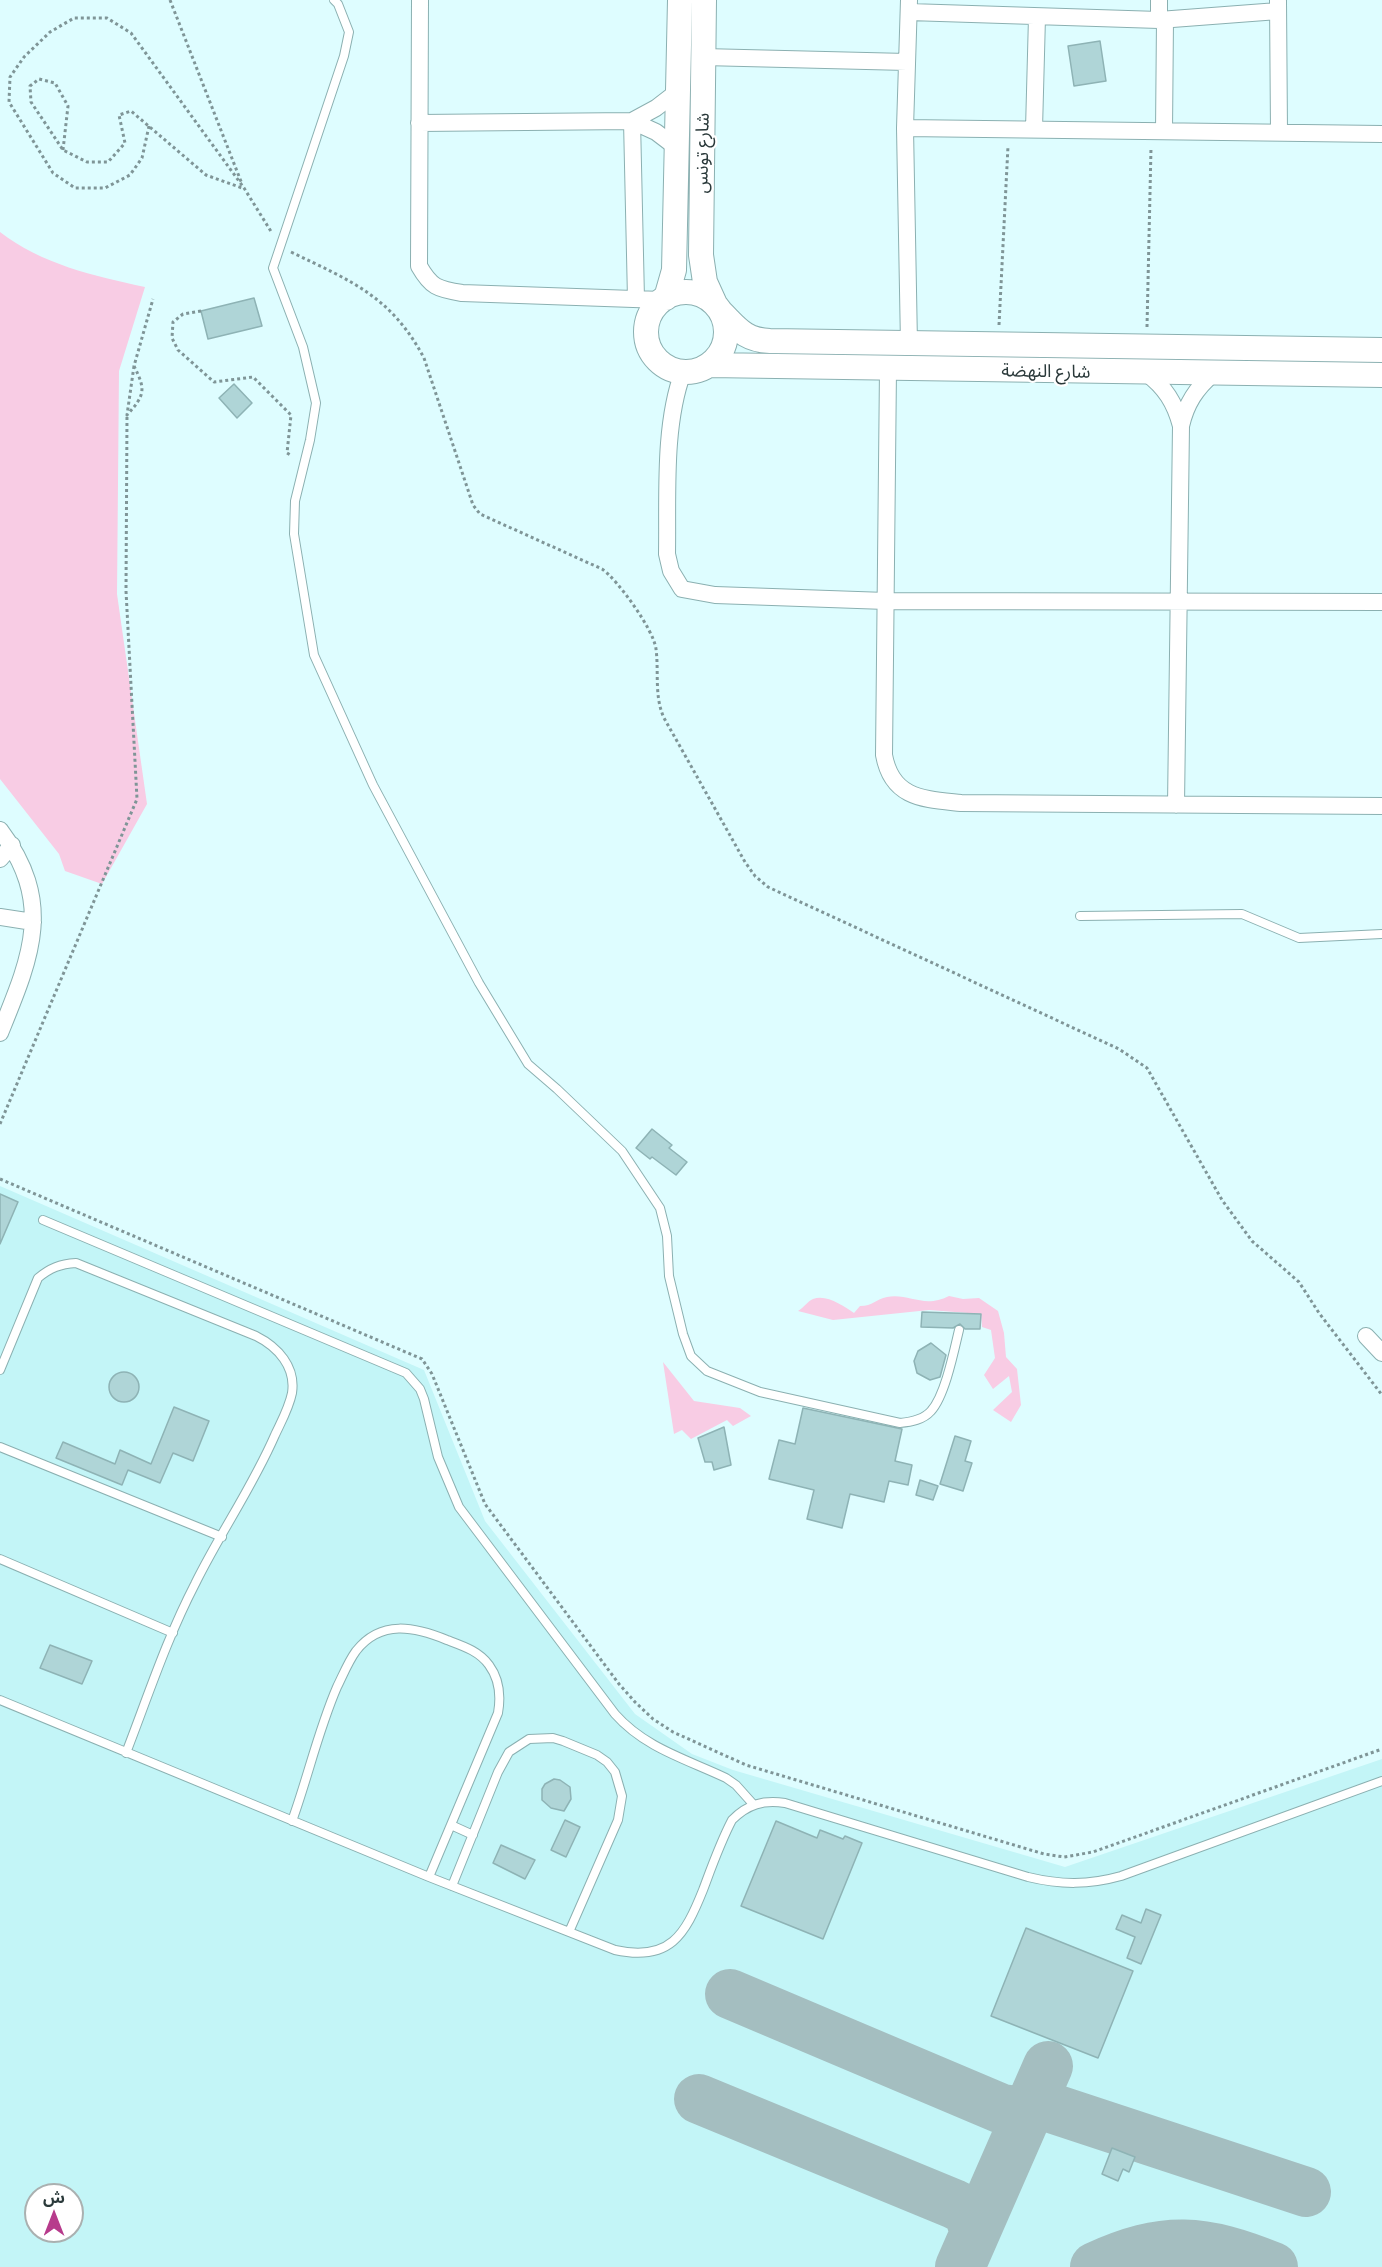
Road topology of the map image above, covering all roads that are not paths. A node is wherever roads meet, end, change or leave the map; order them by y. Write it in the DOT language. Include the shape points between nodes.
graph roads {
  1 [pos="334,0"];
  2 [pos="420,0"];
  3 [pos="680,0"];
  4 [pos="704,0"];
  5 [pos="1159,0"];
  6 [pos="1278,5"];
  7 [pos="909,6"];
  8 [pos="1004,8"];
  9 [pos="1037,17"];
  10 [pos="1162,20"];
  11 [pos="703,57"];
  12 [pos="907,62"];
  13 [pos="678,92"];
  14 [pos="632,121"];
  15 [pos="419,123"];
  16 [pos="905,128"];
  17 [pos="1034,129"];
  18 [pos="1158,131"];
  19 [pos="1279,132"];
  20 [pos="1382,134"];
  21 [pos="677,148"];
  22 [pos="636,299"];
  23 [pos="664,299"];
  24 [pos="718,309"];
  25 [pos="909,344"];
  26 [pos="1382,350"];
  27 [pos="709,366"];
  28 [pos="888,369"];
  29 [pos="683,372"];
  30 [pos="1146,373"];
  31 [pos="1214,373"];
  32 [pos="1382,375"];
  33 [pos="1181,426"];
  34 [pos="886,601"];
  35 [pos="1178,602"];
  36 [pos="1382,602"];
  37 [pos="1176,806"];
  38 [pos="1382,806"];
  39 [pos="0,830"];
  40 [pos="12,845"];
  41 [pos="0,859"];
  42 [pos="1080,916"];
  43 [pos="0,917"];
  44 [pos="33,922"];
  45 [pos="1382,934"];
  46 [pos="0,1033"];
  47 [pos="44,1220"];
  48 [pos="959,1330"];
  49 [pos="1366,1336"];
  50 [pos="1382,1353"];
  51 [pos="0,1370"];
  52 [pos="0,1447"];
  53 [pos="222,1537"];
  54 [pos="0,1559"];
  55 [pos="173,1633"];
  56 [pos="0,1700"];
  57 [pos="126,1753"];
  58 [pos="1382,1780"];
  59 [pos="753,1804"];
  60 [pos="292,1821"];
  61 [pos="451,1825"];
  62 [pos="473,1835"];
  63 [pos="429,1877"];
  64 [pos="452,1886"];
  65 [pos="570,1932"];
  1 -- 48 [label="lane" via="349,32 273,268 303,346 316,403 295,501 294,534 314,655 373,785 479,983 528,1064 622,1152 660,1209 667,1236 669,1276 683,1334 691,1356 707,1371 760,1392 900,1423 915,1422 931,1411 945,1383"];
  2 -- 15 [label="street"];
  3 -- 13 [label="street, شارع تونس"];
  4 -- 11 [label="street, شارع تونس"];
  5 -- 10 [label="street"];
  6 -- 10 [label="street"];
  6 -- 19 [label="street"];
  7 -- 8 [label="street"];
  7 -- 12 [label="street"];
  8 -- 9 [label="street"];
  9 -- 10 [label="street"];
  9 -- 17 [label="street"];
  10 -- 18 [label="street"];
  11 -- 12 [label="street"];
  11 -- 24 [label="street, شارع تونس" via="701,255 705,282"];
  12 -- 16 [label="street"];
  13 -- 14 [label="street"];
  13 -- 21 [label="street, شارع تونس"];
  14 -- 15 [label="street"];
  14 -- 21 [label="street"];
  14 -- 22 [label="street"];
  15 -- 22 [label="street" via="419,266 428,281 440,290 462,293"];
  16 -- 17 [label="street"];
  16 -- 25 [label="street"];
  17 -- 18 [label="street"];
  18 -- 19 [label="street"];
  19 -- 20 [label="street"];
  21 -- 23 [label="street, شارع تونس" via="674,270"];
  22 -- 23 [label="street"];
  23 -- 24 [label="street" via="686,292 707,298"];
  23 -- 29 [label="street" via="650,315 648,343 657,360 673,371"];
  24 -- 25 [label="street, شارع النهضة" via="745,335 759,341"];
  24 -- 27 [label="street" via="726,322 726,342"];
  25 -- 26 [label="street, شارع النهضة"];
  27 -- 28 [label="street, شارع النهضة"];
  27 -- 29 [label="street"];
  28 -- 30 [label="street, شارع النهضة"];
  28 -- 34 [label="street"];
  29 -- 34 [label="street" via="670,426 667,554 671,571 682,589 715,595"];
  30 -- 31 [label="street, شارع النهضة"];
  30 -- 33 [label="street" via="1166,390"];
  31 -- 32 [label="street, شارع النهضة"];
  31 -- 33 [label="street" via="1196,391"];
  33 -- 35 [label="street"];
  34 -- 35 [label="street"];
  34 -- 37 [label="street" via="884,755 886,768 903,791 924,800 961,803"];
  35 -- 36 [label="street"];
  35 -- 37 [label="street"];
  37 -- 38 [label="street"];
  39 -- 40 [label="street"];
  40 -- 41 [label="street"];
  40 -- 44 [label="street" via="28,882"];
  42 -- 45 [label="lane" via="1242,914 1299,938"];
  43 -- 44 [label="street"];
  44 -- 46 [label="street" via="27,964"];
  47 -- 59 [label="lane" via="406,1373 424,1399 438,1457 459,1507 615,1714 649,1744 726,1778"];
  49 -- 50 [label="street"];
  51 -- 53 [label="lane" via="38,1278 62,1264 89,1267 269,1342 288,1364 292,1392 256,1478"];
  52 -- 53 [label="lane"];
  53 -- 55 [label="lane" via="195,1583"];
  54 -- 55 [label="lane"];
  55 -- 57 [label="lane"];
  56 -- 57 [label="lane"];
  57 -- 60 [label="lane"];
  58 -- 59 [label="lane" via="1121,1876 1075,1884 1028,1877 785,1803"];
  59 -- 65 [label="lane" via="732,1820 691,1919 668,1946 651,1953 633,1954"];
  60 -- 61 [label="lane" via="324,1718 349,1662 367,1640 407,1628 470,1648 489,1665 499,1688 498,1713"];
  60 -- 63 [label="lane"];
  61 -- 62 [label="lane"];
  61 -- 63 [label="lane"];
  62 -- 64 [label="lane"];
  62 -- 65 [label="lane" via="502,1761 518,1744 529,1739 553,1738 608,1762 620,1784 621,1808"];
  63 -- 64 [label="lane"];
  64 -- 65 [label="lane"];
}
